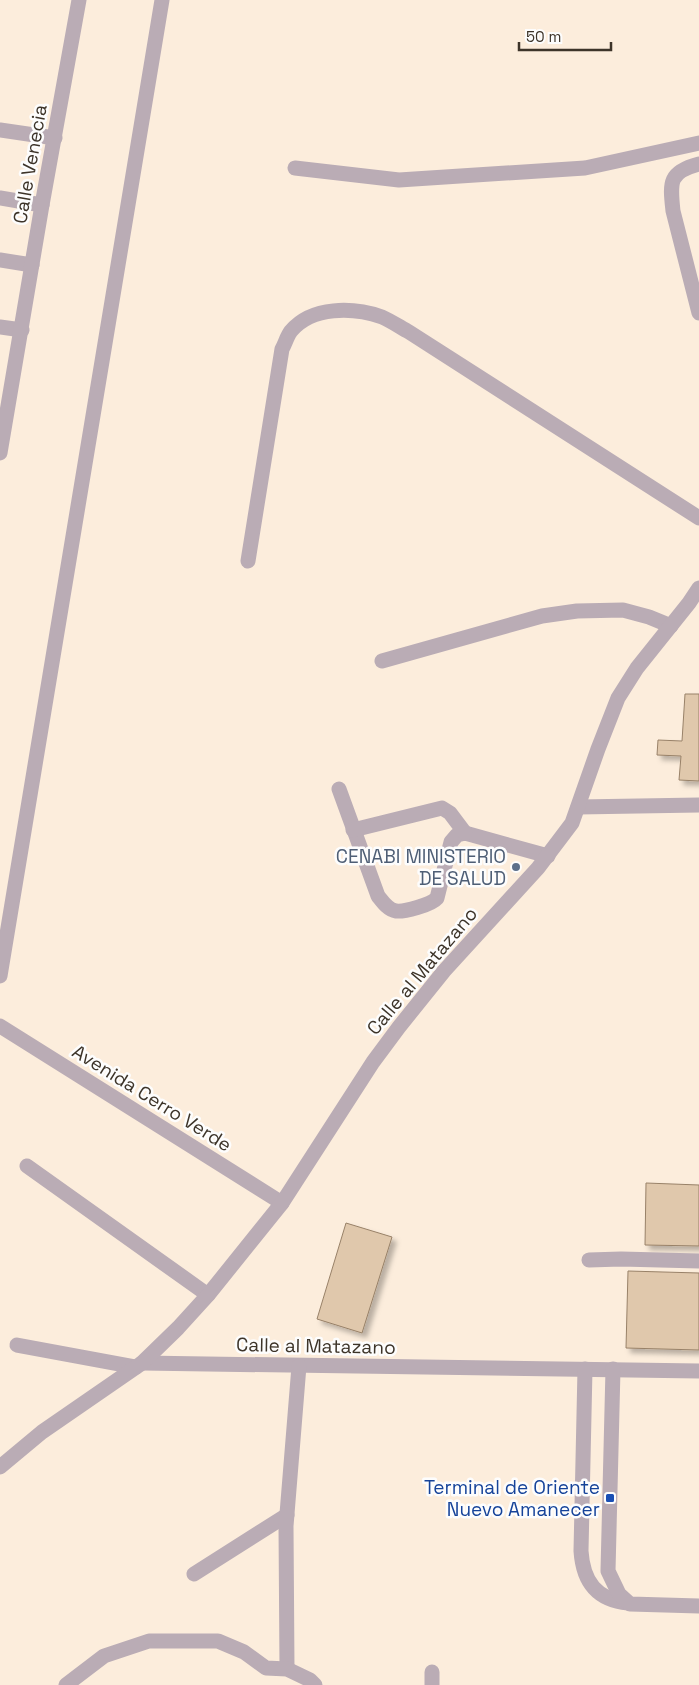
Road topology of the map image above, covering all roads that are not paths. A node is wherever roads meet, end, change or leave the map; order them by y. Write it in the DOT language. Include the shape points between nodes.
graph roads {
  1 [pos="80,0"];
  2 [pos="162,0"];
  3 [pos="0,130"];
  4 [pos="56,138"];
  5 [pos="699,143"];
  6 [pos="699,164"];
  7 [pos="295,168"];
  8 [pos="0,198"];
  9 [pos="42,205"];
  10 [pos="0,260"];
  11 [pos="32,265"];
  12 [pos="699,313"];
  13 [pos="0,327"];
  14 [pos="22,330"];
  15 [pos="5,396"];
  16 [pos="0,453"];
  17 [pos="699,518"];
  18 [pos="248,561"];
  19 [pos="699,588"];
  20 [pos="694,603"];
  21 [pos="671,626"];
  22 [pos="382,661"];
  23 [pos="339,789"];
  24 [pos="699,805"];
  25 [pos="578,807"];
  26 [pos="353,830"];
  27 [pos="465,833"];
  28 [pos="548,856"];
  29 [pos="0,976"];
  30 [pos="0,1026"];
  31 [pos="27,1166"];
  32 [pos="282,1203"];
  33 [pos="589,1260"];
  34 [pos="699,1261"];
  35 [pos="208,1295"];
  36 [pos="17,1345"];
  37 [pos="139,1365"];
  38 [pos="299,1366"];
  39 [pos="585,1369"];
  40 [pos="612,1369"];
  41 [pos="699,1371"];
  42 [pos="0,1467"];
  43 [pos="287,1515"];
  44 [pos="194,1574"];
  45 [pos="630,1604"];
  46 [pos="699,1606"];
  47 [pos="287,1669"];
  48 [pos="66,1685"];
  49 [pos="315,1685"];
  1 -- 4 [label="street, Calle Venecia"];
  2 -- 29 [label="street"];
  3 -- 4 [label="street"];
  4 -- 9 [label="street, Calle Venecia"];
  5 -- 7 [label="street" via="585,168 399,180"];
  6 -- 12 [label="street" via="676,174 672,184 673,211"];
  8 -- 9 [label="street"];
  9 -- 11 [label="street, Calle Venecia"];
  10 -- 11 [label="street"];
  11 -- 14 [label="street, Calle Venecia"];
  13 -- 14 [label="street"];
  14 -- 15 [label="street, Calle Venecia"];
  15 -- 16 [label="street, Calle Venecia"];
  17 -- 18 [label="street" via="409,332 383,318 360,311 338,310 304,320 290,332 282,349"];
  19 -- 20 [label="street, Calle al Matazano"];
  20 -- 21 [label="street, Calle al Matazano"];
  21 -- 22 [label="street" via="623,610 577,610 542,616"];
  21 -- 25 [label="street, Calle al Matazano" via="618,698"];
  23 -- 26 [label="street"];
  24 -- 25 [label="street"];
  25 -- 28 [label="street, Calle al Matazano" via="572,823"];
  26 -- 27 [label="street" via="442,808 450,813"];
  26 -- 27 [label="street" via="378,896 395,911 433,903 452,842"];
  27 -- 28 [label="street"];
  28 -- 32 [label="street, Calle al Matazano" via="444,971 399,1027"];
  30 -- 32 [label="street, Avenida Cerro Verde"];
  31 -- 35 [label="street"];
  32 -- 35 [label="street, Calle al Matazano"];
  33 -- 34 [label="street"];
  35 -- 37 [label="street, Calle al Matazano"];
  36 -- 37 [label="street"];
  37 -- 38 [label="street, Calle al Matazano"];
  37 -- 42 [label="street, Calle al Matazano" via="42,1432"];
  38 -- 39 [label="street, Calle al Matazano"];
  38 -- 43 [label="street"];
  39 -- 40 [label="street, Calle al Matazano"];
  39 -- 45 [label="street" via="582,1567 586,1579 600,1594"];
  40 -- 41 [label="street, Calle al Matazano"];
  40 -- 45 [label="street" via="607,1562 614,1587"];
  43 -- 44 [label="street"];
  43 -- 47 [label="street"];
  45 -- 46 [label="street"];
  47 -- 48 [label="street" via="266,1668 244,1652 218,1640 148,1641 104,1656"];
  47 -- 49 [label="street"];
}
